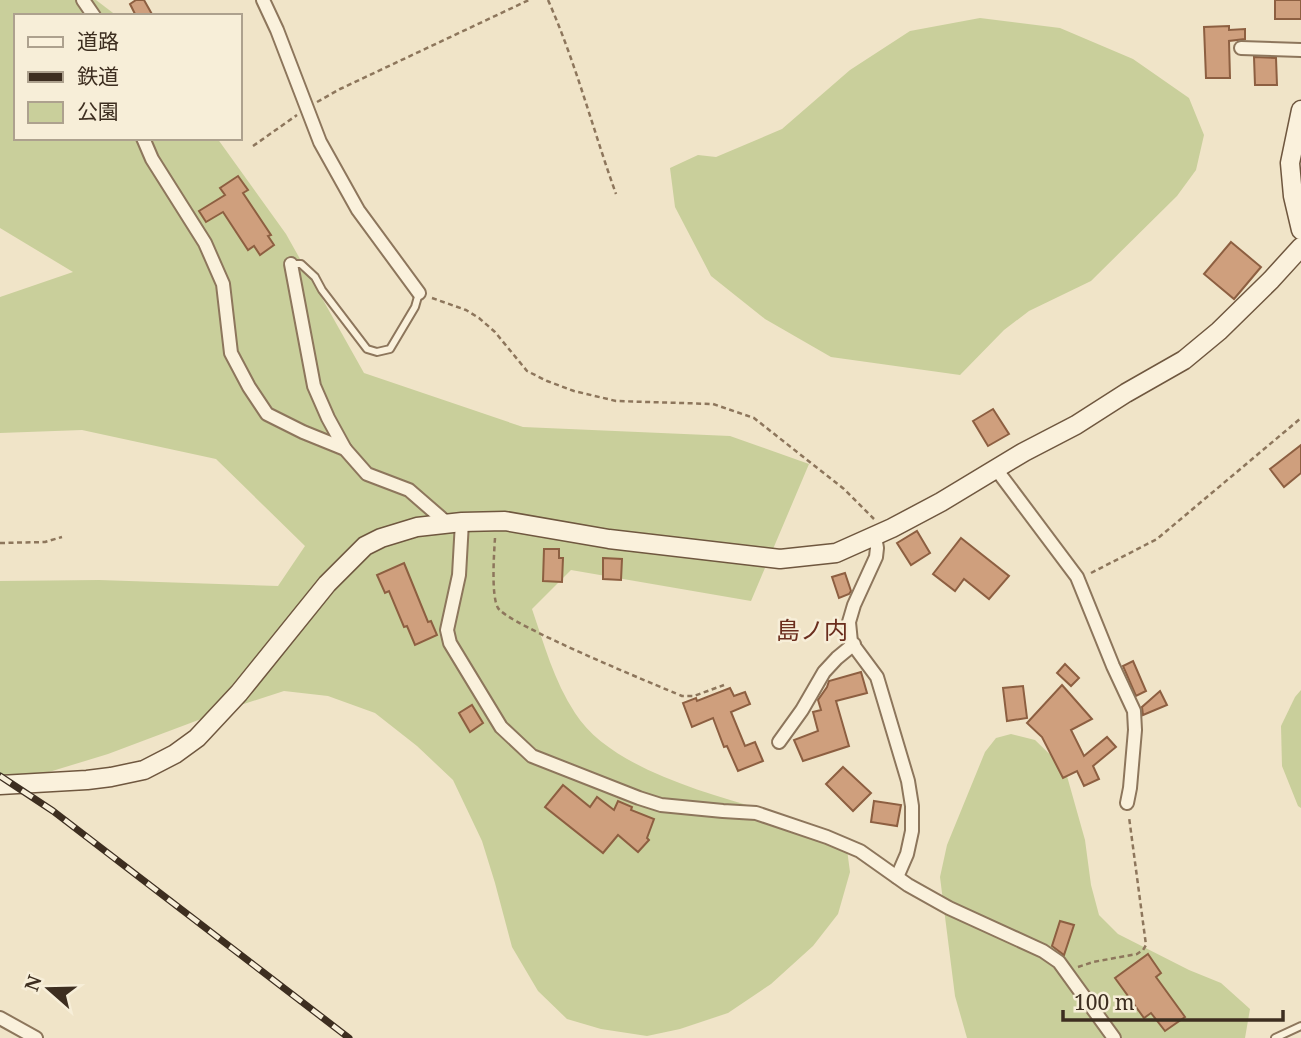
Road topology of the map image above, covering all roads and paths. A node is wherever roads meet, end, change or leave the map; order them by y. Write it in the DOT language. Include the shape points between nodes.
graph roads {
  1 [pos="263,0"];
  2 [pos="529,0"];
  3 [pos="548,0"];
  4 [pos="1241,48"];
  5 [pos="1301,50"];
  6 [pos="309,107"];
  7 [pos="1301,110"];
  8 [pos="297,115"];
  9 [pos="144,140"];
  10 [pos="253,146"];
  11 [pos="616,194"];
  12 [pos="1301,230"];
  13 [pos="1301,247"];
  14 [pos="291,264"];
  15 [pos="419,293"];
  16 [pos="1301,418"];
  17 [pos="345,449"];
  18 [pos="996,469"];
  19 [pos="496,521"];
  20 [pos="454,522"];
  21 [pos="879,534"];
  22 [pos="62,537"];
  23 [pos="0,542"];
  24 [pos="1077,577"];
  25 [pos="854,644"];
  26 [pos="724,685"];
  27 [pos="779,742"];
  28 [pos="0,785"];
  29 [pos="1127,803"];
  30 [pos="897,877"];
  31 [pos="1067,975"];
  32 [pos="0,1018"];
  33 [pos="1301,1026"];
  34 [pos="36,1038"];
  35 [pos="1114,1038"];
  36 [pos="1275,1038"];
  1 -- 15 [label="street" via="320,142 358,210"];
  2 -- 6 [label="path"];
  3 -- 11 [label="path"];
  4 -- 5 [label="street"];
  7 -- 12 [label="street" via="1290,163"];
  8 -- 10 [label="path"];
  9 -- 17 [label="street" via="205,243 223,285 230,353 248,387 267,414"];
  13 -- 18 [label="street" via="1184,360"];
  14 -- 15 [label="lane" via="301,264 315,276 367,349 377,352 390,349"];
  14 -- 17 [label="street" via="314,386"];
  15 -- 21 [label="path" via="479,318 527,372 547,382 616,401 713,404 754,418 844,489 880,525"];
  16 -- 24 [label="path" via="1157,539"];
  17 -- 20 [label="street" via="367,474 409,490"];
  18 -- 21 [label="street"];
  18 -- 24 [label="street"];
  19 -- 20 [label="street"];
  19 -- 21 [label="street" via="780,559 836,553"];
  19 -- 26 [label="path" via="493,584 497,608 503,614 682,696"];
  20 -- 28 [label="street" via="398,532 365,547 327,584 231,702 197,738 165,760 111,777"];
  20 -- 30 [label="street" via="459,575 447,631 450,643 501,727 532,756 661,805 756,813 788,823 860,851"];
  21 -- 25 [label="street" via="876,557 849,622"];
  22 -- 23 [label="path" via="45,542"];
  24 -- 29 [label="street" via="1134,711"];
  25 -- 27 [label="street" via="824,672"];
  25 -- 30 [label="street" via="877,677 908,781 912,831"];
  29 -- 31 [label="path" via="1146,945 1138,954 1093,962"];
  30 -- 31 [label="street" via="949,908 1043,951 1059,962"];
  31 -- 35 [label="street"];
  32 -- 34 [label="street"];
  33 -- 36 [label="lane"];
}
